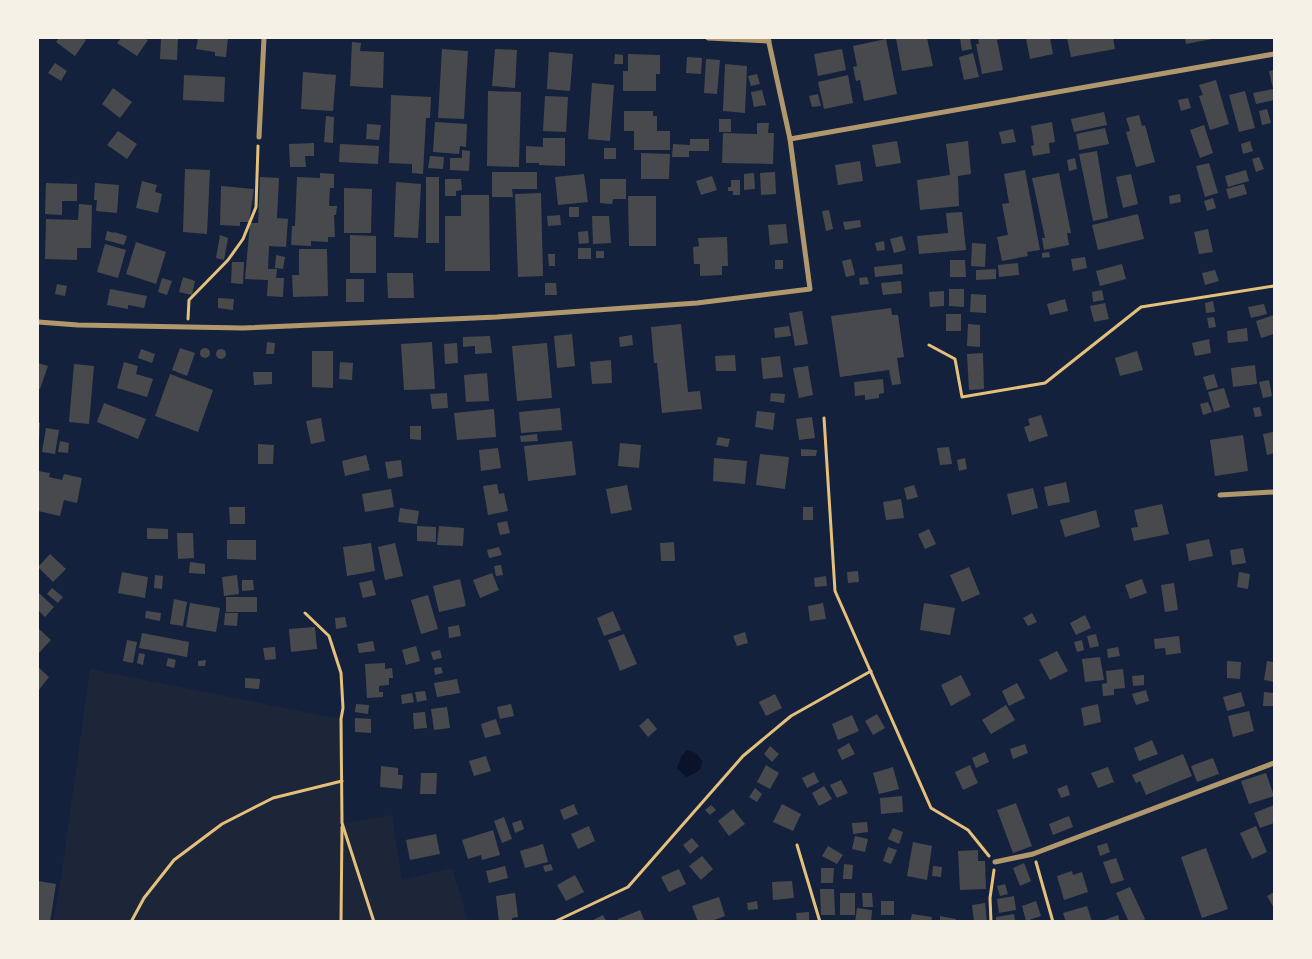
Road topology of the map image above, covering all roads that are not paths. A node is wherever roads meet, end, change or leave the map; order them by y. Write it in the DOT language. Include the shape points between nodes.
graph roads {
  1 [pos="264,38"];
  2 [pos="708,38"];
  3 [pos="769,39"];
  4 [pos="1274,54"];
  5 [pos="259,139"];
  6 [pos="790,139"];
  7 [pos="38,322"];
  8 [pos="1274,492"];
  9 [pos="1220,496"];
  10 [pos="1274,763"];
  11 [pos="995,862"];
  1 -- 5 [label="street"];
  2 -- 3 [label="street"];
  3 -- 6 [label="street"];
  4 -- 6 [label="street"];
  6 -- 7 [label="street" via="810,289 697,303 497,317 243,328"];
  8 -- 9 [label="street"];
  10 -- 11 [label="street" via="1033,854"];
}
